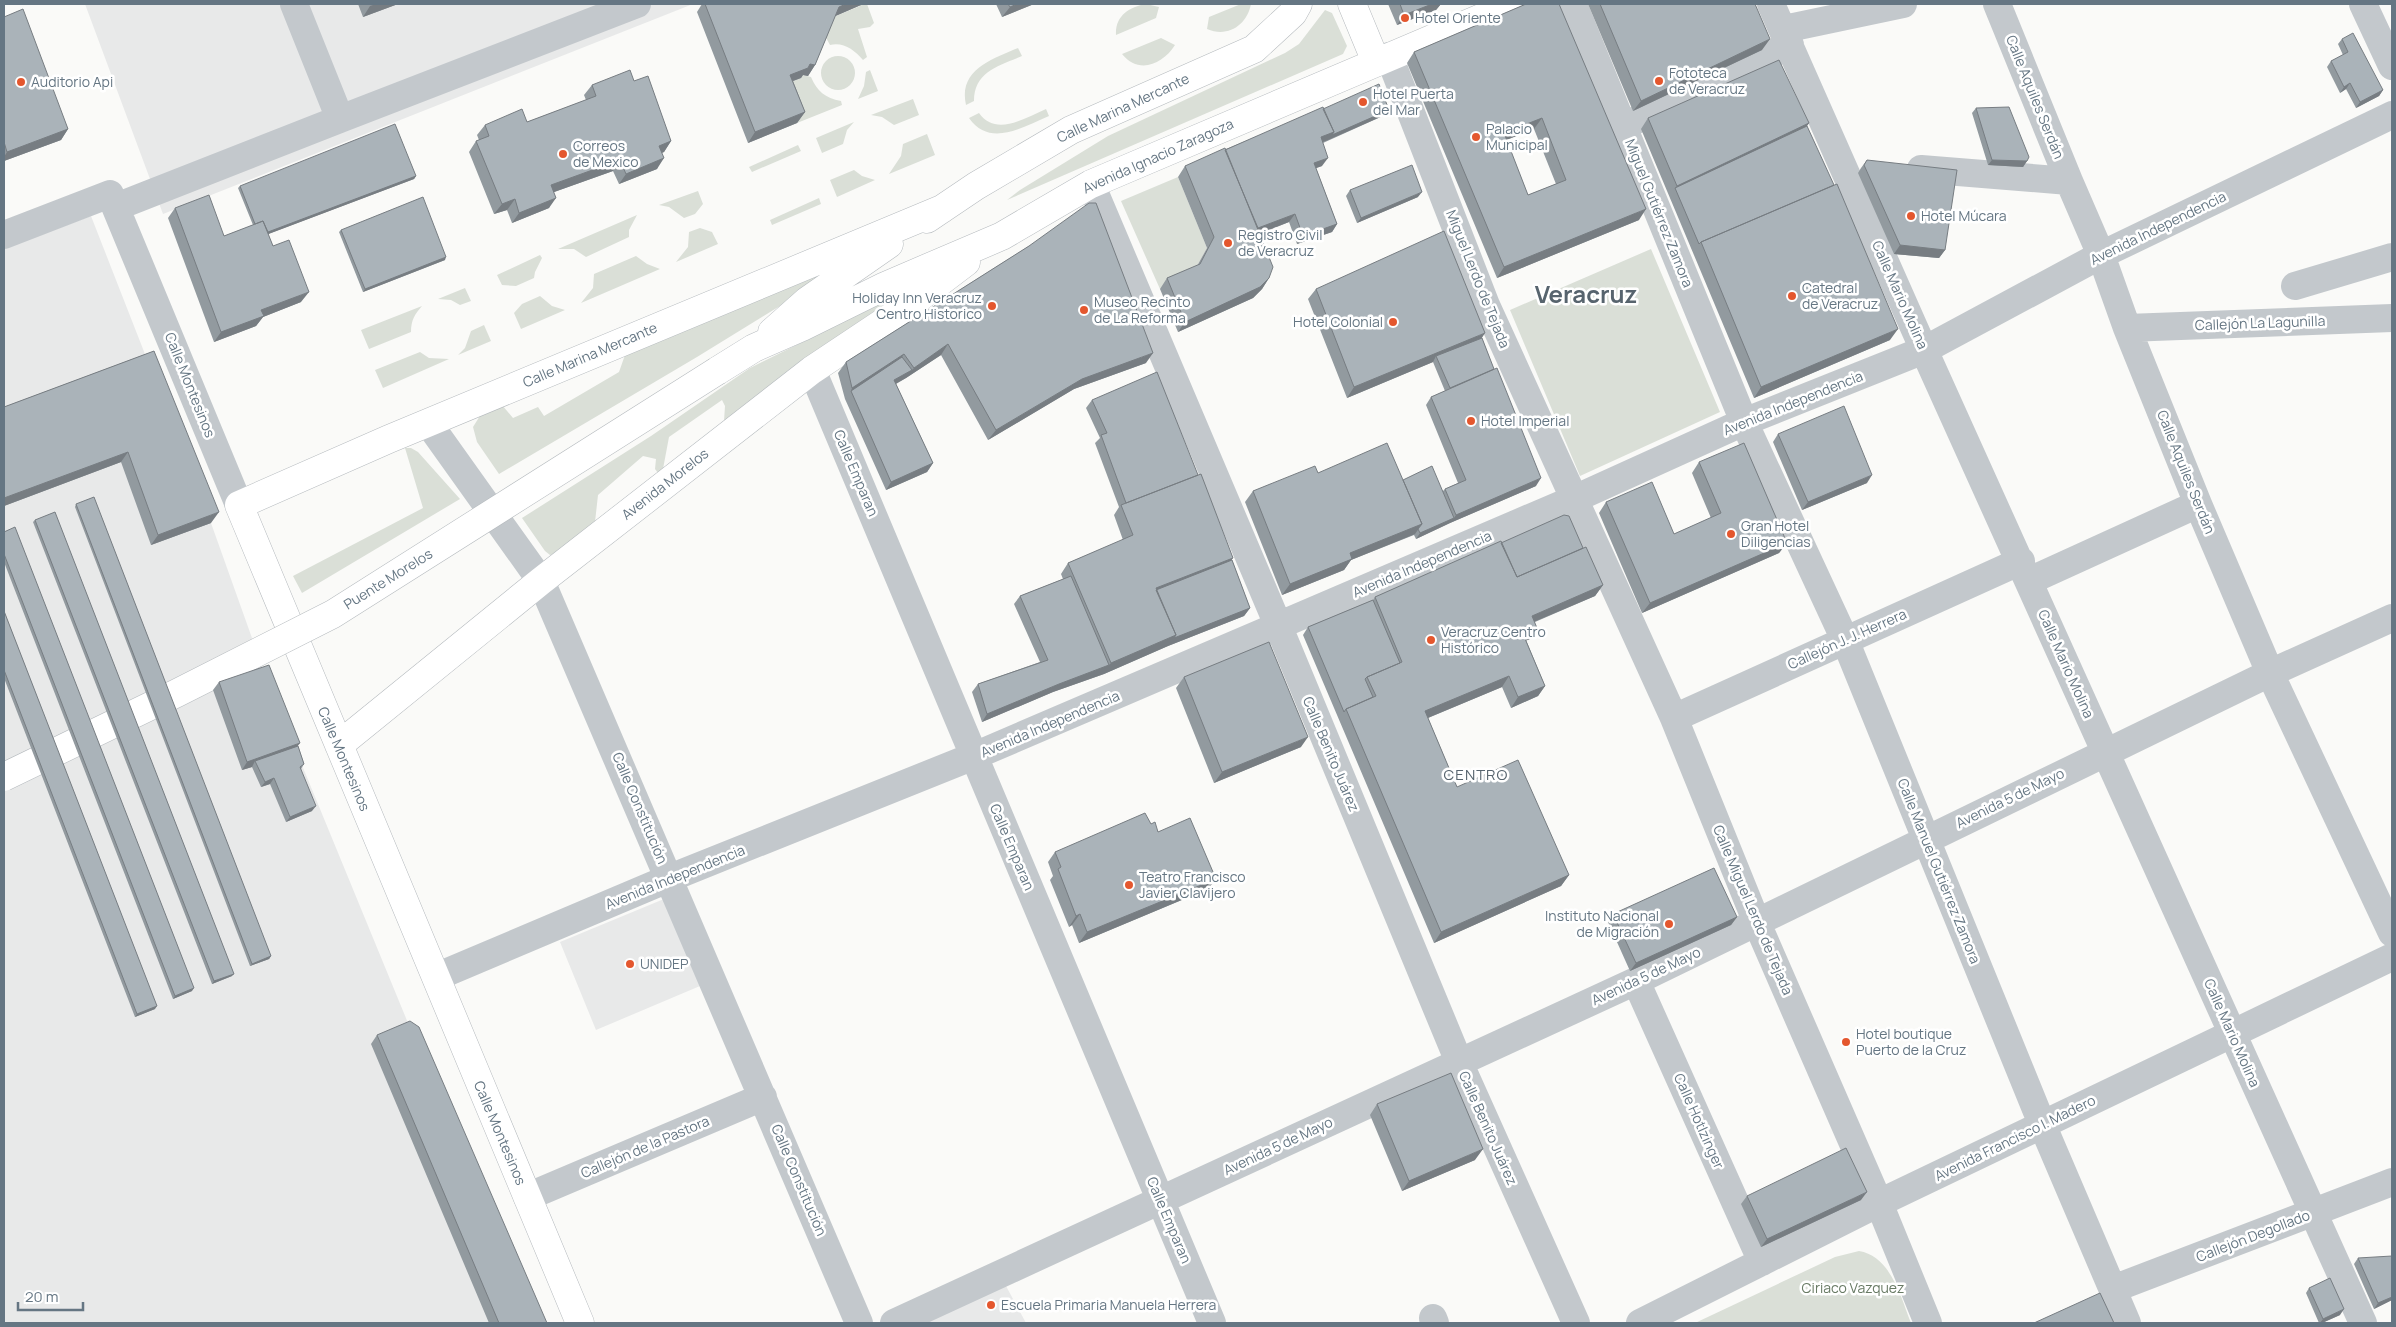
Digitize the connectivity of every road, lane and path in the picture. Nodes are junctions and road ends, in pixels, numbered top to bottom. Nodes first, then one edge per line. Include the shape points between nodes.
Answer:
1 (294, 4) edge
2 (637, 4) edge
3 (1298, 4) edge
4 (1352, 4) edge
5 (1514, 4) edge
6 (1573, 4) edge
7 (1772, 4) edge
8 (1903, 4) edge
9 (1997, 4) edge
10 (2363, 4) edge
11 (1872, 7) edge
12 (1787, 37) junction
13 (1382, 59) junction
14 (2392, 66) edge
15 (2392, 115) edge
16 (340, 119) junction
17 (1624, 126) junction
18 (1842, 162) junction
19 (2068, 181) junction
20 (1091, 184) junction
21 (113, 201) junction
22 (942, 209) junction
23 (4, 235) edge
24 (1002, 236) junction
25 (2101, 254) junction
26 (2392, 258) edge
27 (2295, 286) dead end
28 (2392, 318) edge
29 (2128, 328) junction
30 (754, 348) junction
31 (1924, 350) junction
32 (812, 370) junction
33 (1744, 422) junction
34 (428, 424) junction
35 (1574, 499) junction
36 (2198, 504) junction
37 (239, 505) junction
38 (2025, 571) junction
39 (541, 580) junction
40 (2392, 618) edge
41 (1278, 625) junction
42 (1845, 640) junction
43 (2270, 673) junction
44 (1674, 718) junction
45 (339, 745) junction
46 (2106, 752) junction
47 (974, 756) junction
48 (4, 777) edge
49 (1926, 839) junction
50 (670, 878) junction
51 (1757, 923) junction
52 (2392, 933) edge
53 (2392, 957) edge
54 (436, 977) junction
55 (1636, 981) junction
56 (2232, 1033) junction
57 (1459, 1062) junction
58 (763, 1097) junction
59 (2042, 1124) junction
60 (2392, 1182) edge
61 (527, 1197) junction
62 (1161, 1200) junction
63 (1880, 1203) junction
64 (2314, 1212) junction
65 (1762, 1262) junction
66 (2113, 1289) junction
67 (580, 1323) edge
68 (859, 1323) edge
69 (894, 1323) edge
70 (1212, 1323) edge
71 (1576, 1323) edge
72 (1640, 1323) edge
73 (1928, 1323) edge
74 (2127, 1323) edge
75 (2363, 1323) edge

1 - 16 street
2 - 16 street
3 - 22 main road, Calle Marina Mercante via 1293,13 1254,49 1071,130
4 - 13 main road
5 - 13 main road, Avenida Ignacio Zaragoza
6 - 17 street, Miguel Gutiérrez Zamora
7 - 12 street, Calle Mario Molina
8 - 11 street
9 - 19 street, Calle Aquiles Serdán
10 - 14 street
11 - 12 street
12 - 17 street
12 - 18 street, Calle Mario Molina
13 - 20 main road, Avenida Ignacio Zaragoza
13 - 35 street, Miguel Lerdo de Tejada via 1486,305
15 - 25 street, Avenida Independencia
16 - 21 street
17 - 33 street, Miguel Gutiérrez Zamora
18 - 19 street
18 - 31 street, Calle Mario Molina
19 - 25 street, Calle Aquiles Serdán
20 - 24 main road, Avenida Ignacio Zaragoza
20 - 41 street, Calle Benito Juárez
21 - 23 street
21 - 37 street, Calle Montesinos
22 - 30 main road, Calle Marina Mercante via 807,300
22 - 34 main road, Calle Marina Mercante
24 - 30 main road, Avenida Ignacio Zaragoza via 885,286
24 - 32 main road, Avenida Morelos via 908,306
25 - 29 street, Calle Aquiles Serdán
25 - 31 street, Avenida Independencia
26 - 27 street
28 - 29 street, Callejón La Lagunilla
29 - 36 street, Calle Aquiles Serdán
30 - 48 main road, Puente Morelos, bridge via 333,614
31 - 33 street, Avenida Independencia
31 - 38 street, Calle Mario Molina
32 - 39 main road, Avenida Morelos
32 - 47 street, Calle Emparan
33 - 35 street, Avenida Independencia
33 - 42 street, Calle Manuel Gutiérrez Zamora
34 - 37 main road, Calle Marina Mercante
34 - 39 street, Calle Constitución
35 - 41 street, Avenida Independencia
35 - 44 street, Calle Miguel Lerdo de Tejada
36 - 38 street, Callejón J. J. Herrera
36 - 43 street, Calle Aquiles Serdán
37 - 45 main road, Calle Montesinos
38 - 42 street, Callejón J. J. Herrera
38 - 46 street, Calle Mario Molina
39 - 45 main road, Avenida Morelos
39 - 50 street, Calle Constitución
40 - 43 street, Avenida 5 de Mayo
41 - 47 street, Avenida Independencia
41 - 57 street, Calle Benito Juárez
42 - 44 street, Callejón J. J. Herrera
42 - 49 street, Calle Manuel Gutiérrez Zamora
43 - 46 street, Avenida 5 de Mayo
43 - 52 street, Calle Aquiles Serdán
44 - 51 street, Calle Miguel Lerdo de Tejada
45 - 54 main road, Calle Montesinos
46 - 49 street, Avenida 5 de Mayo
46 - 56 street, Calle Mario Molina
47 - 50 street, Avenida Independencia
47 - 62 street, Calle Emparan
49 - 51 street, Avenida 5 de Mayo
49 - 59 street, Calle Manuel Gutiérrez Zamora
50 - 54 street, Avenida Independencia
50 - 58 street, Calle Constitución
51 - 55 street, Avenida 5 de Mayo
51 - 63 street, Calle Miguel Lerdo de Tejada
53 - 56 street, Avenida Francisco I. Madero
54 - 61 main road, Calle Montesinos
55 - 57 street, Avenida 5 de Mayo
55 - 65 street, Calle Hotlzinger
56 - 59 street, Avenida Francisco I. Madero
56 - 64 street, Calle Mario Molina
57 - 62 street, Avenida 5 de Mayo
57 - 71 street, Calle Benito Juárez
58 - 61 street, Callejón de la Pastora
58 - 68 street, Calle Constitución
59 - 63 street, Avenida Francisco I. Madero
59 - 66 street, Calle Manuel Gutiérrez Zamora
60 - 64 street, Callejón Degollado
61 - 67 main road, Calle Montesinos
62 - 69 street, Avenida 5 de Mayo
62 - 70 street, Calle Emparan
63 - 65 street, Avenida Francisco I. Madero
63 - 73 street, Calle Miguel Lerdo de Tejada
64 - 66 street, Callejón Degollado
64 - 75 street, Calle Mario Molina
65 - 72 street, Avenida Francisco I. Madero
66 - 74 street, Calle Manuel Gutiérrez Zamora

